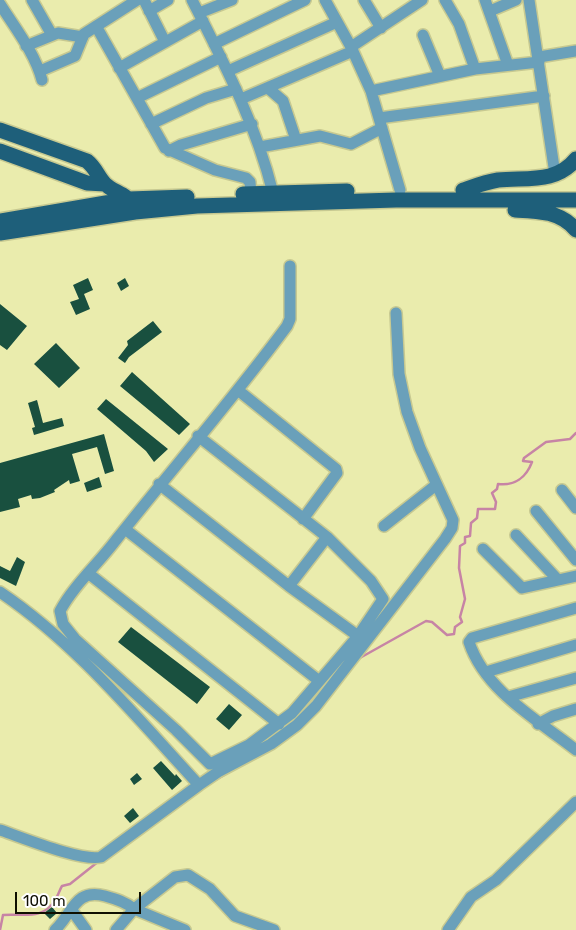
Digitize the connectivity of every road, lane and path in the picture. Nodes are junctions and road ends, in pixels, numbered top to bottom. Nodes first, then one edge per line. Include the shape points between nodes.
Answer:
1 (32, 0) edge
2 (137, 0) edge
3 (168, 0) edge
4 (192, 0) edge
5 (232, 0) edge
6 (305, 0) edge
7 (325, 0) edge
8 (364, 0) edge
9 (402, 0) edge
10 (422, 0) edge
11 (445, 0) edge
12 (486, 0) edge
13 (516, 0) edge
14 (529, 0) edge
15 (0, 4) edge
16 (147, 5) edge
17 (408, 10) junction
18 (490, 12) junction
19 (201, 17) junction
20 (337, 22) junction
21 (96, 26) junction
22 (381, 28) junction
23 (423, 34) dead end
24 (52, 35) junction
25 (83, 37) junction
26 (165, 42) junction
27 (214, 44) junction
28 (26, 46) junction
29 (352, 49) junction
30 (576, 51) edge
31 (221, 57) junction
32 (539, 59) junction
33 (508, 65) junction
34 (119, 68) junction
35 (475, 69) junction
36 (228, 71) junction
37 (440, 76) junction
38 (268, 88) junction
39 (370, 91) junction
40 (239, 94) junction
41 (544, 96) junction
42 (137, 98) junction
43 (380, 123) junction
44 (151, 124) junction
45 (252, 124) junction
46 (0, 130) edge
47 (296, 140) junction
48 (260, 146) junction
49 (0, 151) edge
50 (169, 151) junction
51 (576, 159) edge
52 (555, 174) junction
53 (105, 184) junction
54 (400, 190) junction
55 (576, 190) edge
56 (273, 193) junction
57 (251, 194) junction
58 (464, 194) junction
59 (291, 197) junction
60 (576, 200) edge
61 (132, 205) junction
62 (0, 221) edge
63 (576, 230) edge
64 (0, 233) edge
65 (290, 266) dead end
66 (396, 312) dead end
67 (239, 391) junction
68 (198, 436) junction
69 (159, 484) junction
70 (436, 486) junction
71 (562, 490) dead end
72 (576, 508) edge
73 (536, 511) dead end
74 (303, 519) junction
75 (384, 526) dead end
76 (125, 529) junction
77 (516, 535) dead end
78 (327, 537) junction
79 (483, 548) dead end
80 (576, 560) edge
81 (88, 573) junction
82 (576, 576) edge
83 (558, 580) junction
84 (289, 586) junction
85 (0, 592) edge
86 (576, 608) edge
87 (358, 636) junction
88 (576, 645) edge
89 (486, 672) junction
90 (576, 678) edge
91 (318, 680) junction
92 (508, 697) junction
93 (576, 709) edge
94 (279, 724) junction
95 (538, 724) junction
96 (576, 750) edge
97 (199, 785) junction
98 (576, 802) edge
99 (0, 830) edge
100 (71, 909) junction
101 (134, 909) junction
102 (255, 927) edge
103 (55, 930) edge
104 (86, 930) edge
105 (116, 930) edge
106 (182, 930) edge
107 (274, 930) edge
108 (448, 930) edge

1 - 24 street
2 - 21 street
3 - 16 street
4 - 19 street
5 - 19 street
6 - 27 street
7 - 20 street
8 - 22 street
9 - 17 street
10 - 17 street
11 - 35 street via 459,24
12 - 18 street
13 - 18 street
14 - 32 street
15 - 28 street
16 - 26 street
17 - 22 street
18 - 33 street
19 - 26 street
19 - 27 street
20 - 29 street
20 - 36 street
21 - 25 street
21 - 34 street
22 - 29 street
23 - 37 street
24 - 25 street
24 - 28 street
25 - 28 street via 75,56 41,76
26 - 34 street
27 - 31 street
29 - 38 street
29 - 39 street
30 - 32 street
31 - 36 street
31 - 42 street
32 - 33 street
32 - 41 street
33 - 35 street
34 - 42 street
35 - 37 street
36 - 40 street
37 - 39 street
38 - 40 street
38 - 47 street via 284,102
39 - 43 street
40 - 44 street via 206,98
40 - 45 street
41 - 43 street
41 - 52 street
42 - 44 street
43 - 47 street via 351,144 320,136
43 - 54 street
44 - 50 street
45 - 48 street
45 - 50 street
46 - 53 main road via 87,161 96,168
47 - 48 street
48 - 56 street
49 - 53 main road via 87,183
50 - 57 street via 215,170 246,178 250,182
51 - 52 main road
52 - 58 main road via 539,179 499,180
53 - 61 main road
54 - 58 main road
54 - 59 main road
55 - 58 main road
56 - 57 main road
56 - 59 main road
57 - 61 main road
58 - 59 main road
58 - 60 main road
58 - 63 main road via 496,209 544,211 560,217
59 - 61 main road via 183,207
61 - 62 main road
61 - 64 main road
65 - 67 street via 290,319
66 - 70 street via 401,390 416,439
67 - 68 street
67 - 74 street via 336,469
68 - 69 street
68 - 74 street
69 - 76 street
69 - 84 street
70 - 75 street
70 - 97 street via 452,514 452,528 316,706 283,736
71 - 72 street
73 - 80 street
74 - 78 street
76 - 81 street
76 - 91 street
77 - 83 street
78 - 84 street
78 - 87 street via 371,581 383,599
79 - 83 street via 522,588
81 - 94 street
81 - 94 street via 60,611 68,632 210,764 230,756
82 - 83 street
84 - 87 street
85 - 97 street via 104,682
86 - 89 street via 472,638 469,642 472,651
87 - 91 street
88 - 89 street
89 - 92 street
90 - 92 street
91 - 94 street
92 - 95 street
93 - 95 street
95 - 96 street
97 - 99 street via 98,858
98 - 108 street via 496,880 471,897
100 - 101 street via 86,894 95,893
100 - 103 street via 66,920
100 - 104 street
101 - 102 street via 175,877 188,875 210,889 235,916
101 - 105 street
101 - 106 street
102 - 107 street

